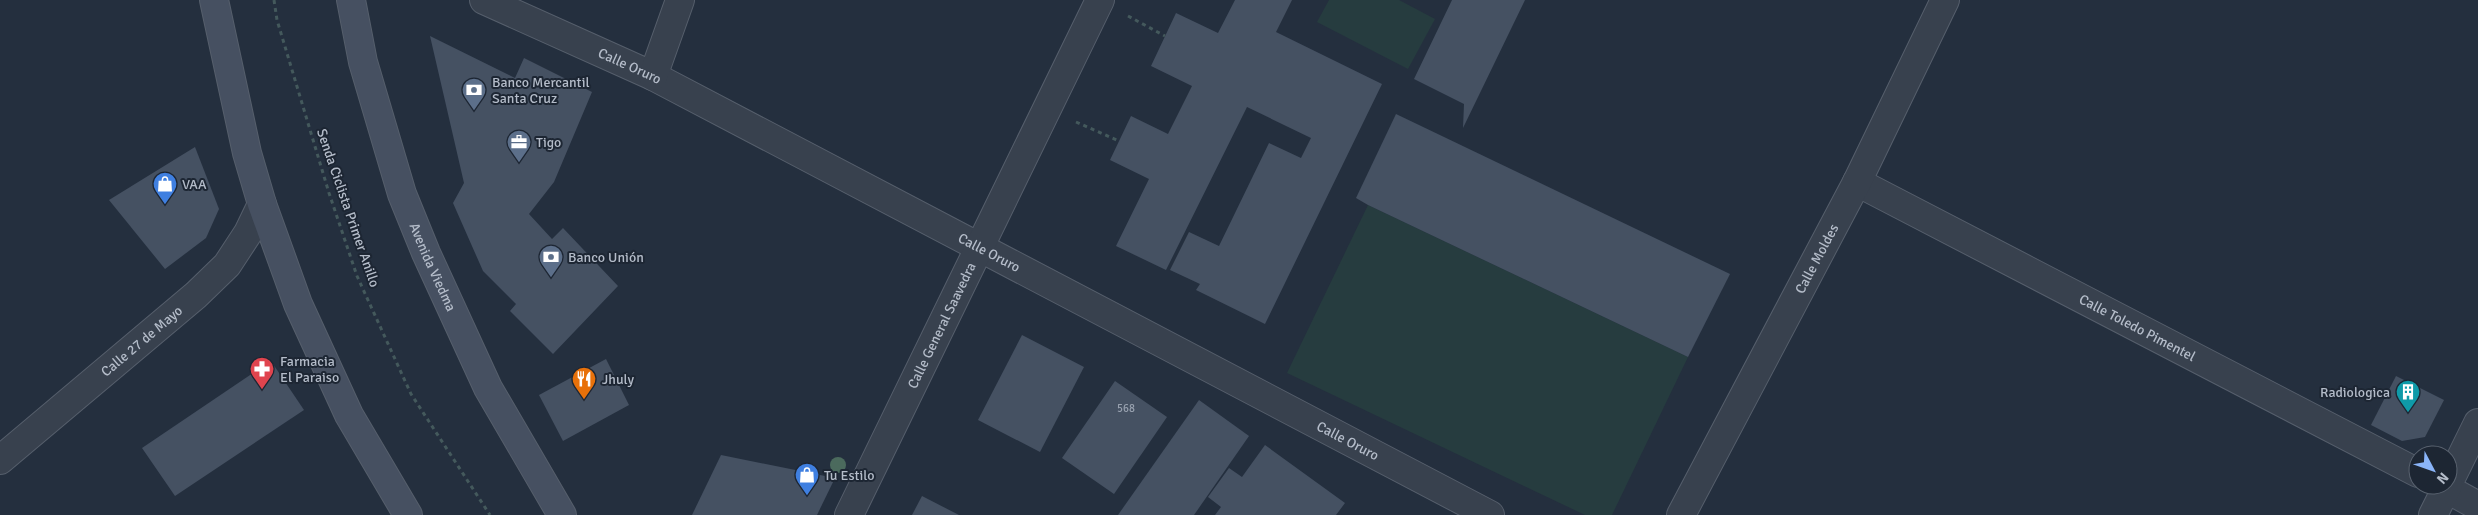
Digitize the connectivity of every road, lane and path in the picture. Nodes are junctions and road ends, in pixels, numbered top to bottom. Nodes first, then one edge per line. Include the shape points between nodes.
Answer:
1 (214, 0) edge
2 (274, 0) edge
3 (351, 0) edge
4 (484, 0) edge
5 (680, 0) edge
6 (1945, 0) edge
7 (1100, 1) edge
8 (1165, 36) dead end
9 (653, 76) junction
10 (1047, 108) junction
11 (1119, 141) dead end
12 (1857, 182) junction
13 (262, 204) junction
14 (979, 246) junction
15 (2478, 423) edge
16 (0, 460) edge
17 (2458, 462) edge
18 (2408, 468) edge
19 (2458, 494) edge
20 (2442, 495) edge
21 (2478, 506) edge
22 (408, 515) edge
23 (490, 515) edge
24 (562, 515) edge
25 (849, 515) edge
26 (1490, 515) edge
27 (1682, 515) edge
28 (2432, 515) edge

1 - 13 main road via 247,153
2 - 23 path, Senda Ciclista Primer Anillo via 282,39 357,276 411,394
3 - 24 main road, Avenida Viedma via 363,62 402,194 426,253 488,388
4 - 9 street, Calle Oruro
5 - 9 street
6 - 12 street, Calle Moldes
7 - 8 path
7 - 10 street, Calle General Saavedra
9 - 14 street, Calle Oruro
10 - 11 path
10 - 14 street, Calle General Saavedra
12 - 18 street, Calle Toledo Pimentel
12 - 27 street, Calle Moldes
13 - 16 street, Calle 27 de Mayo via 227,265 196,295
13 - 22 main road via 298,304 349,415
14 - 25 street, Calle General Saavedra
14 - 26 street, Calle Oruro
15 - 17 street
19 - 21 street
20 - 28 street

